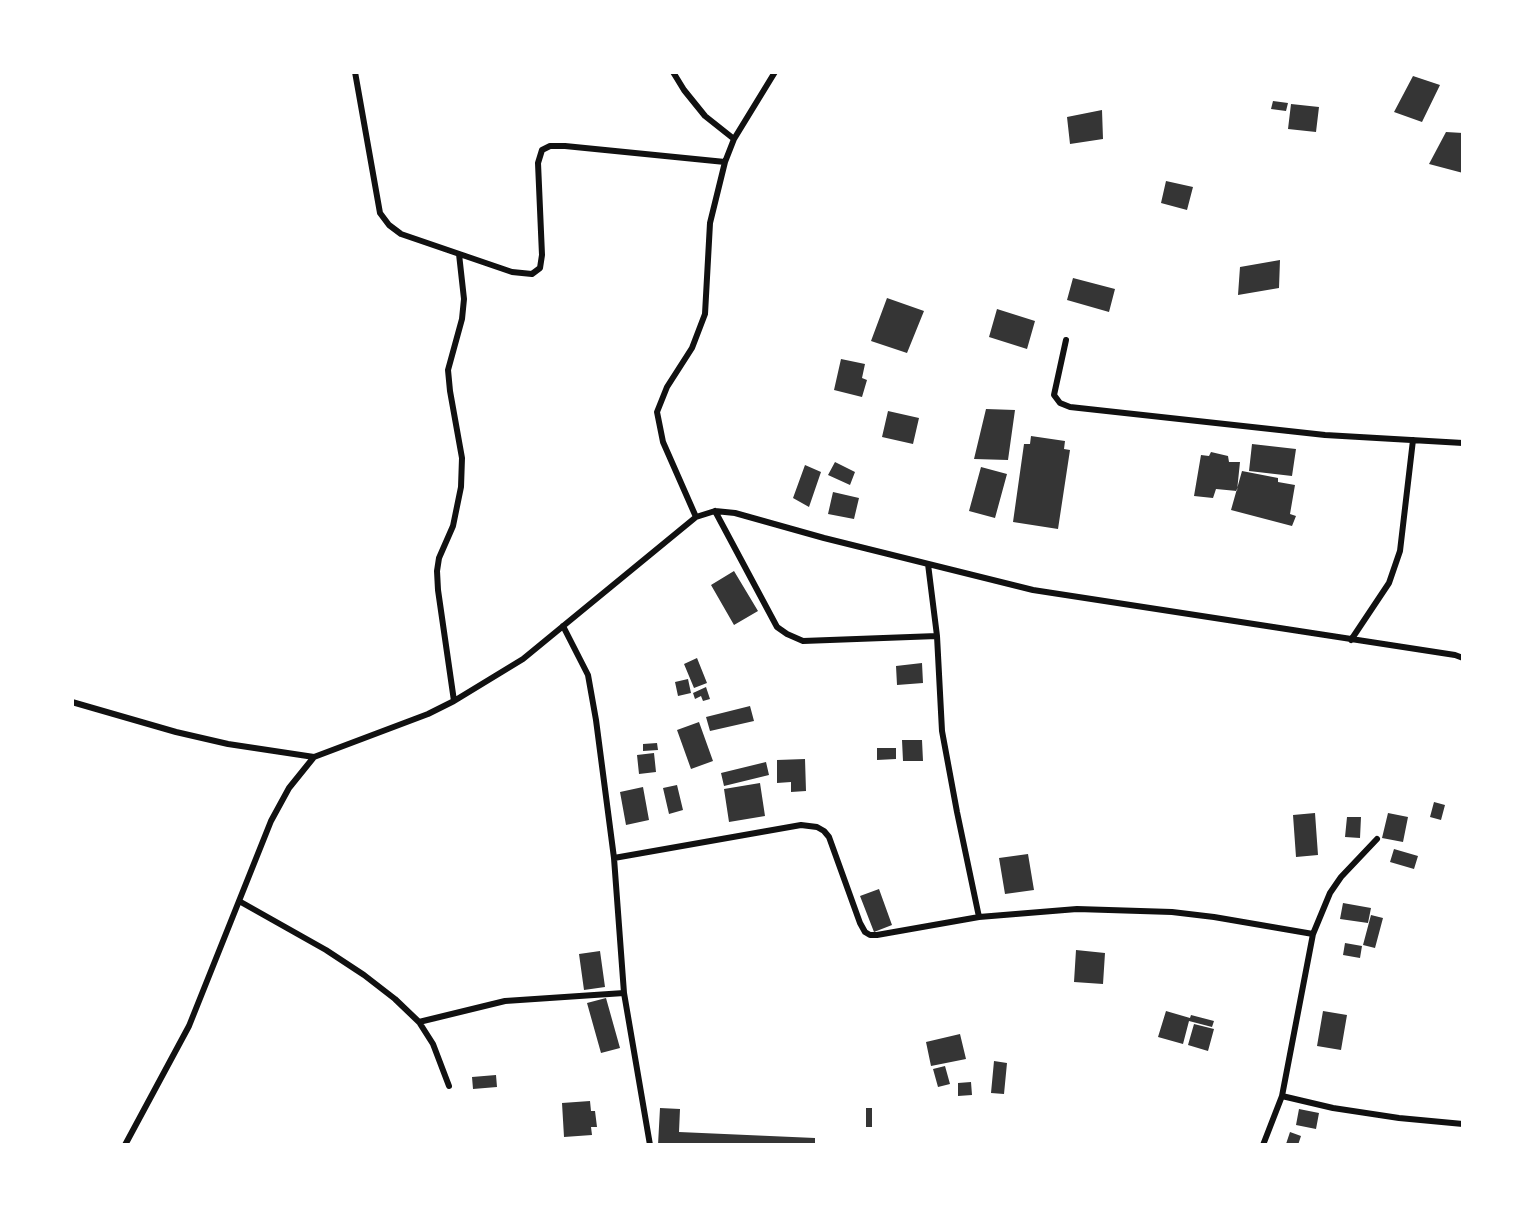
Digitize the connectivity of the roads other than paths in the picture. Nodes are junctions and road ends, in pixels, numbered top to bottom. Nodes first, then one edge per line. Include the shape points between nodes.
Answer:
1 (356, 72) edge
2 (673, 72) edge
3 (775, 72) edge
4 (734, 139) junction
5 (725, 162) junction
6 (459, 254) junction
7 (1066, 340) dead end
8 (1413, 440) junction
9 (1463, 442) edge
10 (715, 512) junction
11 (696, 517) junction
12 (928, 564) junction
13 (563, 626) junction
14 (938, 636) junction
15 (1351, 640) junction
16 (1463, 658) edge
17 (454, 701) junction
18 (72, 702) edge
19 (314, 757) junction
20 (1377, 839) dead end
21 (614, 858) junction
22 (239, 901) junction
23 (979, 917) junction
24 (1313, 934) junction
25 (624, 993) junction
26 (419, 1022) junction
27 (449, 1086) dead end
28 (1282, 1096) junction
29 (1463, 1124) edge
30 (125, 1145) edge
31 (650, 1145) edge
32 (1263, 1145) edge

1 - 6 street via 380,213 401,234
2 - 4 street via 705,116
3 - 4 street
4 - 5 street
5 - 6 street via 550,146 542,150 538,163 543,255 540,268 532,274 512,272
5 - 11 street via 710,223 705,314 692,348 667,387 657,412 663,442
6 - 17 street via 464,299 448,370 462,458 461,487 453,526 437,571
7 - 8 street via 1054,394 1060,403 1070,407 1325,435
8 - 9 street
8 - 15 street via 1400,552 1389,583
10 - 11 street
10 - 12 street via 735,513
10 - 14 street via 777,627 787,634 803,641
11 - 13 street
12 - 14 street
12 - 15 street via 1033,590
13 - 17 street via 523,659
13 - 21 street via 588,675
14 - 23 street via 942,731
15 - 16 street
17 - 19 street
18 - 19 street via 228,744
19 - 22 street via 289,788 271,821
20 - 24 street via 1330,893
21 - 23 street via 801,825 817,827 829,837 860,923 870,935
21 - 25 street
22 - 26 street via 364,975
22 - 30 street via 189,1026
23 - 24 street via 1077,909 1172,912
24 - 28 street
25 - 26 street via 505,1001
25 - 31 street
26 - 27 street via 433,1044
28 - 29 street via 1333,1108
28 - 32 street

